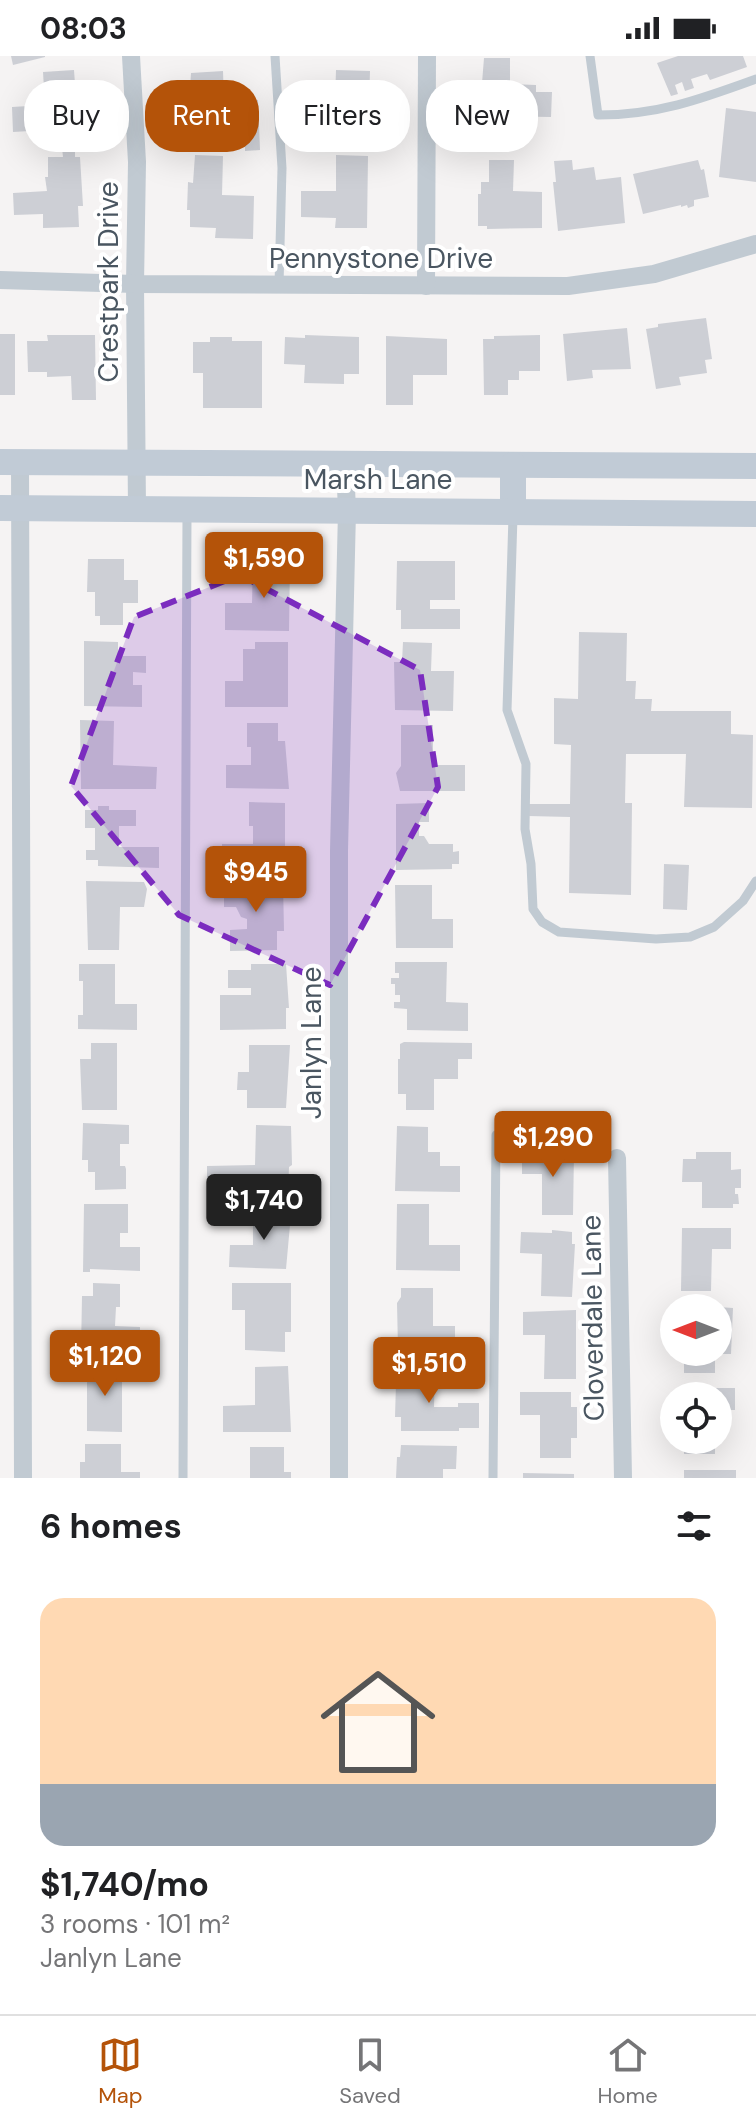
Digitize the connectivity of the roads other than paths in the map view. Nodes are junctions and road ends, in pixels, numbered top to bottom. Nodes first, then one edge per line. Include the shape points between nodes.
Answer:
1 (131, 56) edge
2 (275, 56) edge
3 (427, 56) edge
4 (590, 56) edge
5 (756, 79) edge
6 (756, 244) edge
7 (0, 280) edge
8 (135, 284) junction
9 (279, 285) junction
10 (426, 286) junction
11 (10, 462) edge
12 (136, 463) junction
13 (345, 464) junction
14 (513, 465) junction
15 (756, 466) edge
16 (10, 508) edge
17 (137, 509) junction
18 (187, 510) junction
19 (347, 511) junction
20 (513, 512) junction
21 (756, 514) edge
22 (756, 881) edge
23 (496, 1135) dead end
24 (617, 1158) dead end
25 (23, 1478) edge
26 (183, 1478) edge
27 (339, 1478) edge
28 (493, 1478) edge
29 (623, 1478) edge

1 - 8 street, Crestpark Drive via 137,162
2 - 9 lane via 282,168
3 - 10 street
4 - 5 lane via 598,115 681,106
6 - 10 street, Pennystone Drive via 608,282
7 - 8 street, Pennystone Drive
8 - 9 street, Pennystone Drive
8 - 12 street, Crestpark Drive
9 - 10 street, Pennystone Drive
11 - 12 main road, Marsh Lane
11 - 16 street
12 - 13 main road, Marsh Lane
12 - 17 street, Crestpark Drive
13 - 14 main road, Marsh Lane
13 - 19 street, Janlyn Lane
14 - 15 main road, Marsh Lane
14 - 20 main road
16 - 17 main road, Marsh Lane
16 - 25 street
17 - 18 main road, Marsh Lane
18 - 19 main road, Marsh Lane
18 - 26 lane
19 - 20 main road, Marsh Lane
19 - 27 street, Janlyn Lane via 339,851
20 - 21 main road, Marsh Lane
20 - 22 lane via 507,710 526,764 525,829 533,909 559,932 690,937 714,927
23 - 28 lane
24 - 29 street, Cloverdale Lane

